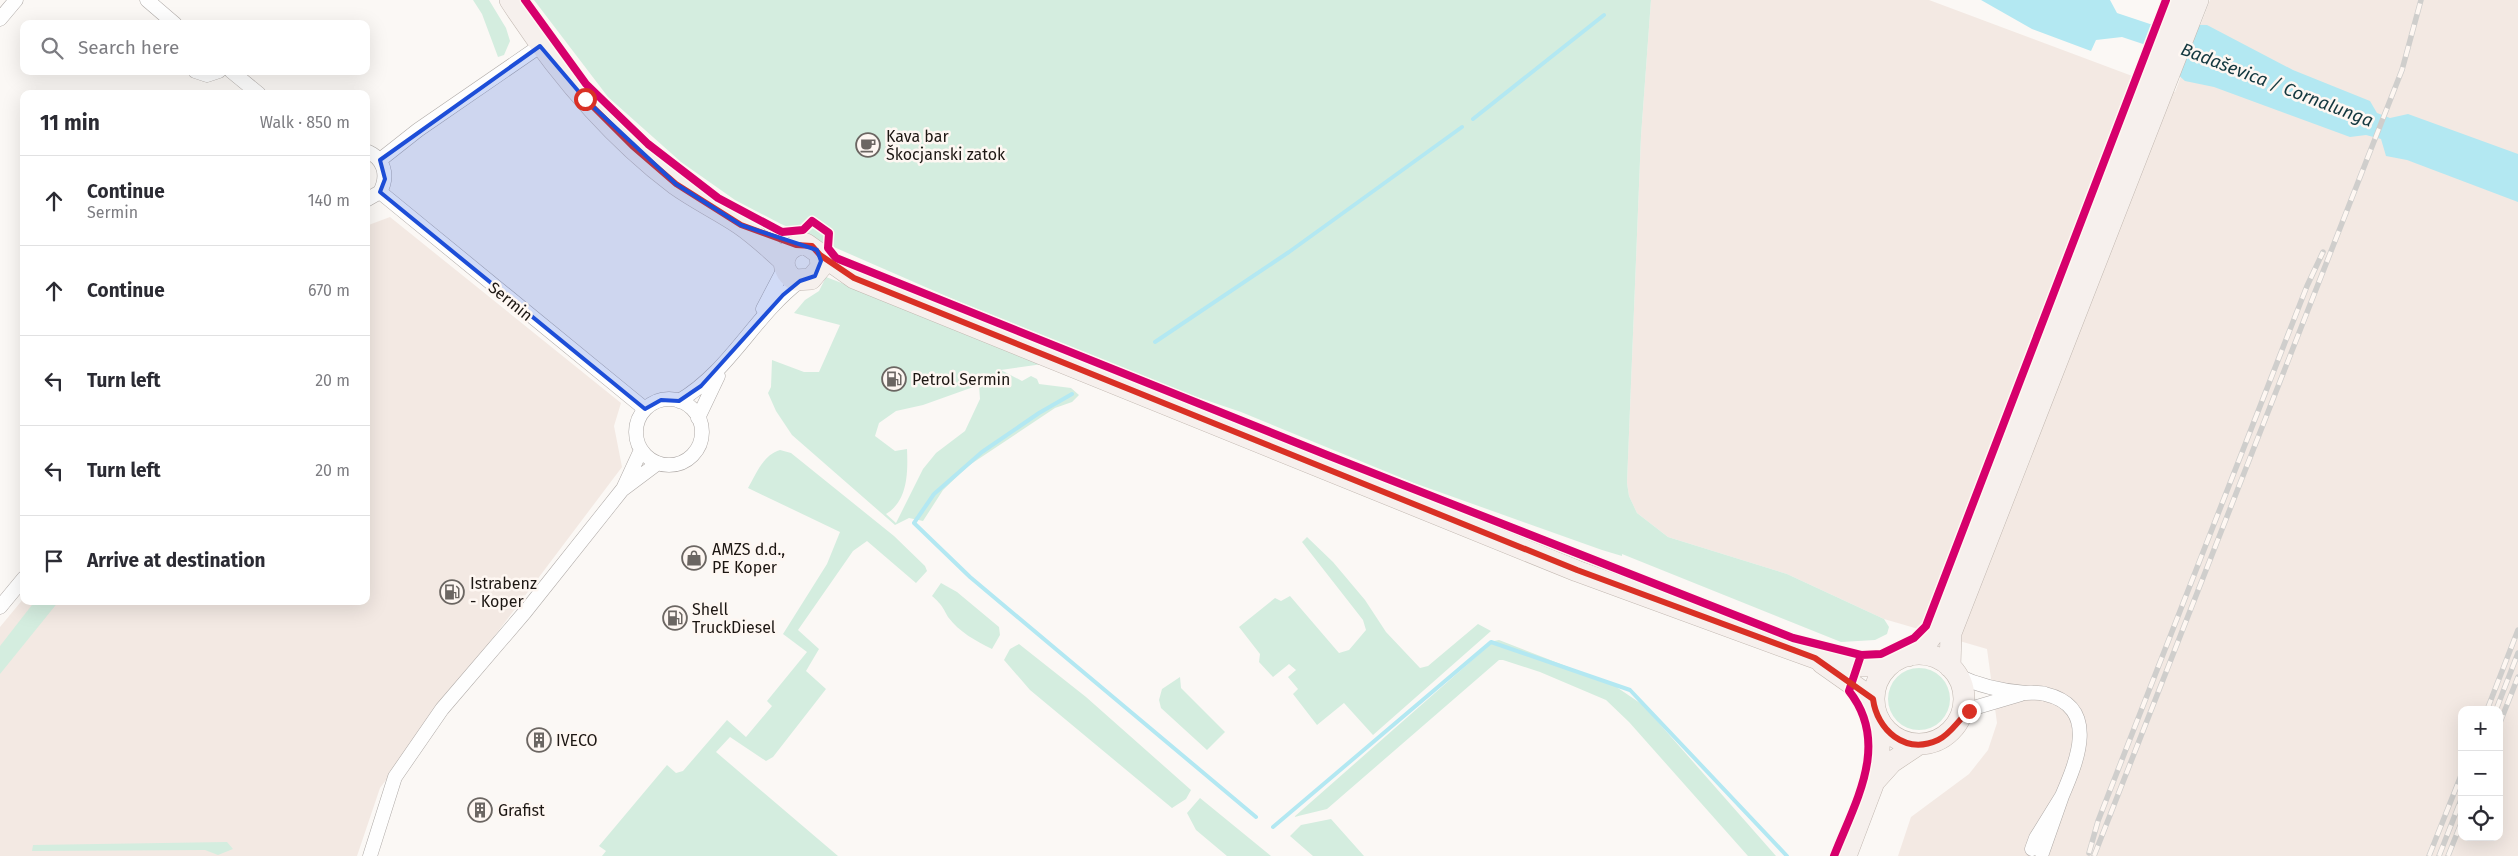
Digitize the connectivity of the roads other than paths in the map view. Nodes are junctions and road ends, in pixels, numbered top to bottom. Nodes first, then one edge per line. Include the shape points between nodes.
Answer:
1 (16, 0) edge
2 (147, 0) edge
3 (510, 0) edge
4 (2187, 5) edge
5 (0, 19) edge
6 (170, 20) edge
7 (540, 46) junction
8 (236, 75) edge
9 (254, 90) edge
10 (2151, 95) junction
11 (370, 154) edge
12 (380, 160) junction
13 (380, 192) junction
14 (370, 198) edge
15 (796, 266) junction
16 (854, 278) junction
17 (752, 330) junction
18 (722, 368) junction
19 (679, 401) junction
20 (645, 410) junction
21 (698, 418) junction
22 (641, 450) junction
23 (658, 463) junction
24 (622, 490) junction
25 (20, 583) edge
26 (0, 607) edge
27 (1815, 658) junction
28 (1901, 659) junction
29 (1953, 671) junction
30 (2027, 693) junction
31 (1873, 699) junction
32 (1958, 720) junction
33 (1880, 722) junction
34 (1919, 744) junction
35 (1874, 782) junction
36 (2037, 851) dead end
37 (370, 856) edge
38 (1846, 856) edge

1 - 5 street
2 - 6 street
3 - 7 main road
4 - 10 main road
7 - 12 street
7 - 15 main road via 585,99 676,184 741,225
8 - 9 street
10 - 28 main road via 1932,638 1923,648
10 - 29 main road via 1951,633
11 - 12 street
12 - 13 street via 385,180
13 - 14 street
13 - 20 street, Sermin
15 - 16 main road
15 - 16 main road via 821,267 820,255
15 - 17 street
15 - 17 street via 783,295
16 - 27 main road via 1577,570
17 - 18 street
18 - 19 street
18 - 21 street
19 - 20 street via 661,400
19 - 21 street via 690,407
20 - 22 street via 636,429
21 - 23 street via 700,442 692,455 680,463
22 - 23 street
22 - 24 street
23 - 24 street
24 - 37 street via 530,605 456,690 395,777
25 - 26 street
27 - 28 main road via 1857,666 1877,666
27 - 31 main road
28 - 29 main road via 1930,656
28 - 31 main road via 1879,678
29 - 30 street via 1981,686
29 - 32 main road via 1963,692 1964,702
30 - 32 street via 1977,707
30 - 36 street via 2042,693 2062,701 2076,716 2081,741 2062,796
31 - 33 main road
32 - 34 main road via 1946,735
33 - 34 main road via 1896,739
33 - 35 main road
34 - 35 main road via 1892,762
35 - 38 main road

